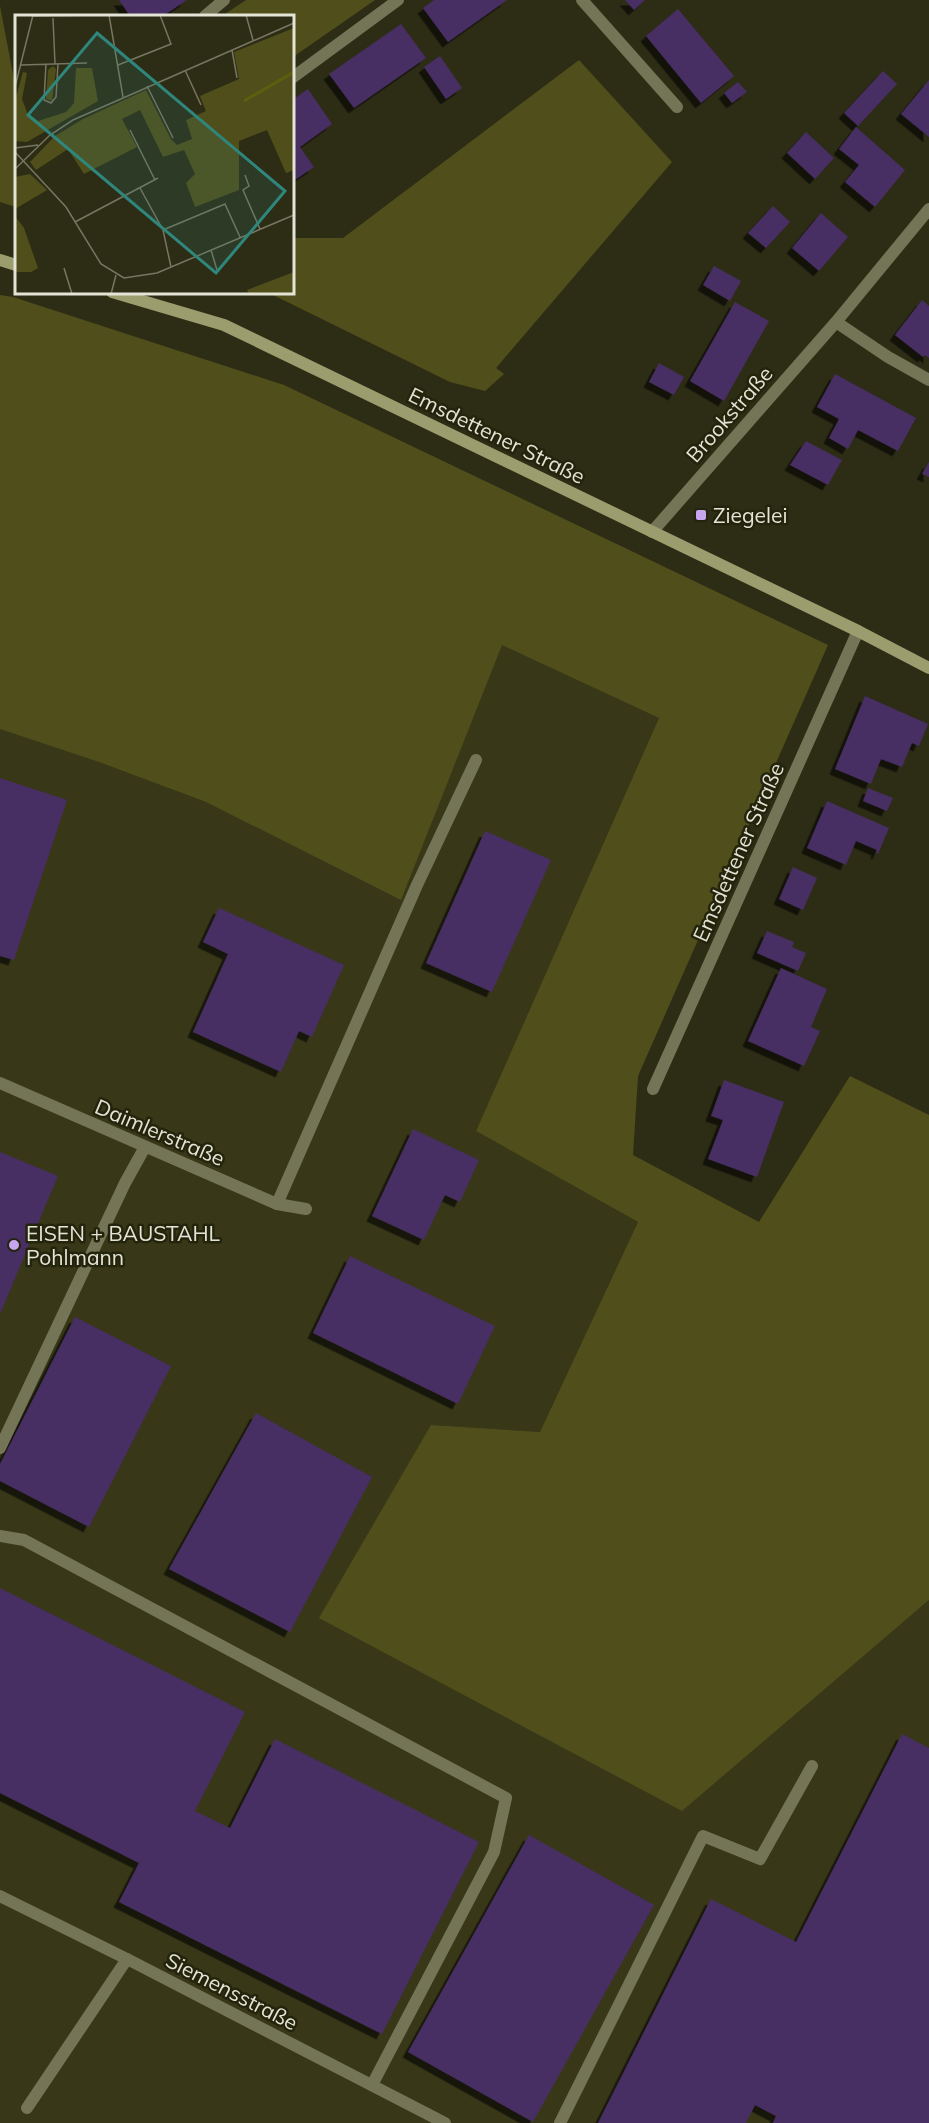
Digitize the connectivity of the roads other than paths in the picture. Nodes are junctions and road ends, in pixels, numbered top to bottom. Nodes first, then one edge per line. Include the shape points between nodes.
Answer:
1 (224, 0) edge
2 (398, 0) edge
3 (582, 0) edge
4 (206, 15) edge
5 (294, 77) edge
6 (677, 107) dead end
7 (929, 209) edge
8 (0, 260) edge
9 (15, 265) edge
10 (119, 294) edge
11 (836, 322) junction
12 (929, 380) edge
13 (652, 532) junction
14 (858, 632) junction
15 (929, 668) edge
16 (476, 760) dead end
17 (0, 1083) edge
18 (652, 1089) dead end
19 (145, 1148) junction
20 (276, 1204) junction
21 (306, 1209) dead end
22 (0, 1448) edge
23 (0, 1536) edge
24 (812, 1766) dead end
25 (0, 1896) edge
26 (127, 1959) junction
27 (372, 2085) junction
28 (27, 2108) dead end
29 (445, 2123) edge
30 (560, 2123) edge

1 - 4 street
2 - 5 street
3 - 6 street
7 - 11 street, Brookstraße
8 - 9 main road
10 - 13 main road, Emsdettener Straße via 224,325
11 - 12 street
11 - 13 street, Brookstraße
13 - 14 main road, Emsdettener Straße
14 - 15 main road, Emsdettener Straße
14 - 18 street, Emsdettener Straße
16 - 20 street
17 - 19 street, Daimlerstraße
19 - 20 street, Daimlerstraße
19 - 22 street
20 - 21 street, Daimlerstraße
23 - 27 street via 24,1540 506,1798 494,1852
24 - 30 street via 760,1859 703,1836
25 - 26 street, Siemensstraße
26 - 27 street, Siemensstraße
26 - 28 street
27 - 29 street, Siemensstraße

